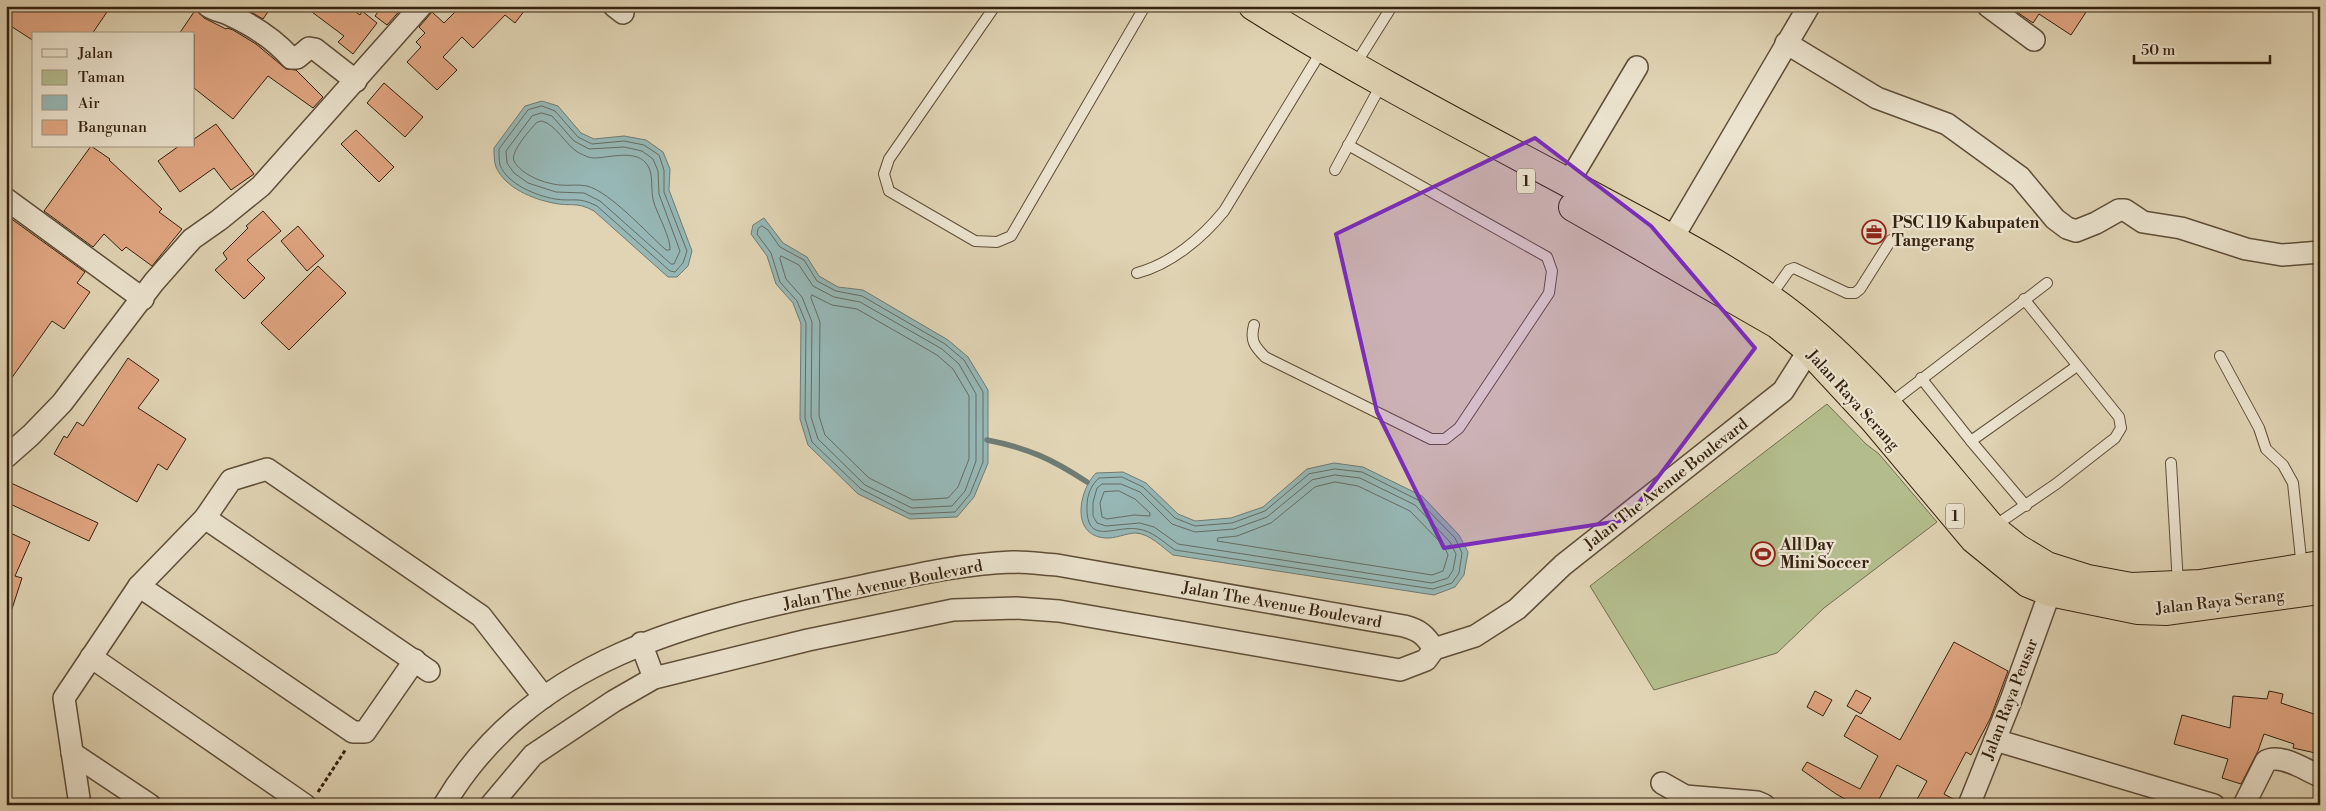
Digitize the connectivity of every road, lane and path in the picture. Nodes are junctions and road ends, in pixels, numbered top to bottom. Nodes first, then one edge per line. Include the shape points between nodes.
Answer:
1 (208, 6) edge
2 (420, 6) edge
3 (995, 6) edge
4 (1253, 6) edge
5 (1392, 6) edge
6 (1809, 6) edge
7 (1988, 6) edge
8 (1143, 7) edge
9 (2034, 40) dead end
10 (1786, 43) junction
11 (1322, 49) junction
12 (1354, 66) junction
13 (1636, 67) dead end
14 (356, 81) junction
15 (1391, 88) junction
16 (1348, 145) junction
17 (1335, 170) dead end
18 (1568, 183) junction
19 (6, 199) edge
20 (1672, 238) junction
21 (1892, 240) dead end
22 (2320, 252) edge
23 (1137, 273) dead end
24 (2047, 283) dead end
25 (1770, 298) junction
26 (143, 299) junction
27 (2024, 299) junction
28 (1254, 325) dead end
29 (1815, 344) junction
30 (2220, 356) dead end
31 (2077, 366) junction
32 (1921, 378) junction
33 (1887, 406) junction
34 (1971, 441) junction
35 (6, 457) edge
36 (2170, 463) dead end
37 (2026, 506) junction
38 (205, 518) junction
39 (1992, 528) junction
40 (2311, 567) edge
41 (139, 586) junction
42 (2178, 586) junction
43 (2320, 590) edge
44 (2050, 592) junction
45 (641, 643) junction
46 (1434, 650) junction
47 (91, 657) junction
48 (654, 678) junction
49 (544, 697) junction
50 (353, 732) junction
51 (1995, 740) junction
52 (72, 753) junction
53 (2320, 776) edge
54 (1662, 783) dead end
55 (310, 801) edge
56 (80, 805) edge
57 (150, 805) edge
58 (444, 805) edge
59 (491, 805) edge
60 (1764, 805) edge
61 (1969, 805) edge
62 (2214, 805) edge
63 (2244, 805) edge

1 - 14 street via 229,14 275,42 291,58 297,58 309,48 315,49
2 - 14 street
3 - 8 lane via 889,159 884,174 890,191 974,241 997,242 1011,236
4 - 11 highway, Jalan Raya Serang / 1
5 - 12 lane
6 - 10 street
7 - 9 street
10 - 20 street
10 - 22 street via 1877,98 1947,124 2020,177 2055,219 2067,228 2076,231 2125,210 2143,222 2182,228 2246,249 2282,256
11 - 12 highway, Jalan Raya Serang / 1
11 - 23 lane via 1224,211 1207,231 1153,268
12 - 15 highway, Jalan Raya Serang / 1
13 - 18 street
14 - 26 street via 261,186 192,239
15 - 16 lane
15 - 18 highway, Jalan Raya Serang / 1
15 - 29 highway, Jalan Raya Serang / 1 via 1443,134
16 - 17 lane
16 - 28 lane via 1547,257 1552,271 1549,293 1459,428 1445,439 1431,439 1265,356 1251,337
18 - 20 highway, Jalan Raya Serang / 1
19 - 26 street
20 - 25 highway, Jalan Raya Serang / 1
21 - 25 lane via 1860,290 1854,294 1794,268 1789,270
24 - 27 lane
25 - 29 highway, Jalan Raya Serang / 1
26 - 35 street via 62,403
27 - 31 lane
27 - 32 lane
29 - 33 highway, Jalan Raya Serang / 1 via 1856,371
29 - 44 highway, Jalan Raya Serang / 1 via 1974,539 2028,583
29 - 46 street, Jalan The Avenue Boulevard via 1783,391 1563,565 1518,609 1475,636
30 - 40 lane via 2259,428 2266,449 2283,465 2292,483
31 - 34 lane
31 - 37 lane via 2119,417 2121,428 2108,443
32 - 33 lane
32 - 34 lane
33 - 39 highway, Jalan Raya Serang / 1
34 - 37 lane
36 - 42 lane
37 - 39 lane
38 - 41 street
38 - 49 street via 231,480 267,469 481,616
38 - 50 street via 422,666 365,732
39 - 42 highway, Jalan Raya Serang / 1 via 2048,566 2088,579 2131,587
40 - 42 highway, Jalan Raya Serang / 1
41 - 47 street
41 - 50 street
43 - 44 highway, Jalan Raya Serang / 1 via 2167,611 2138,610
44 - 51 street, Jalan Raya Peusar
45 - 46 street, Jalan The Avenue Boulevard via 690,627 836,592 963,566 1013,562 1057,565 1404,626 1426,636
45 - 48 street
45 - 49 street, Jalan The Avenue Boulevard
46 - 48 street, Jalan The Avenue Boulevard via 1426,660 1400,670 1059,611 1016,608 953,610 808,640
47 - 52 street via 64,698
47 - 55 street
48 - 59 street, Jalan The Avenue Boulevard via 533,754
49 - 58 street, Jalan The Avenue Boulevard via 514,718 458,780
50 - 55 path via 351,741
51 - 61 street, Jalan Raya Peusar
51 - 62 street
52 - 56 street
52 - 57 street
53 - 63 street via 2272,758 2266,761
54 - 60 street via 1685,796

